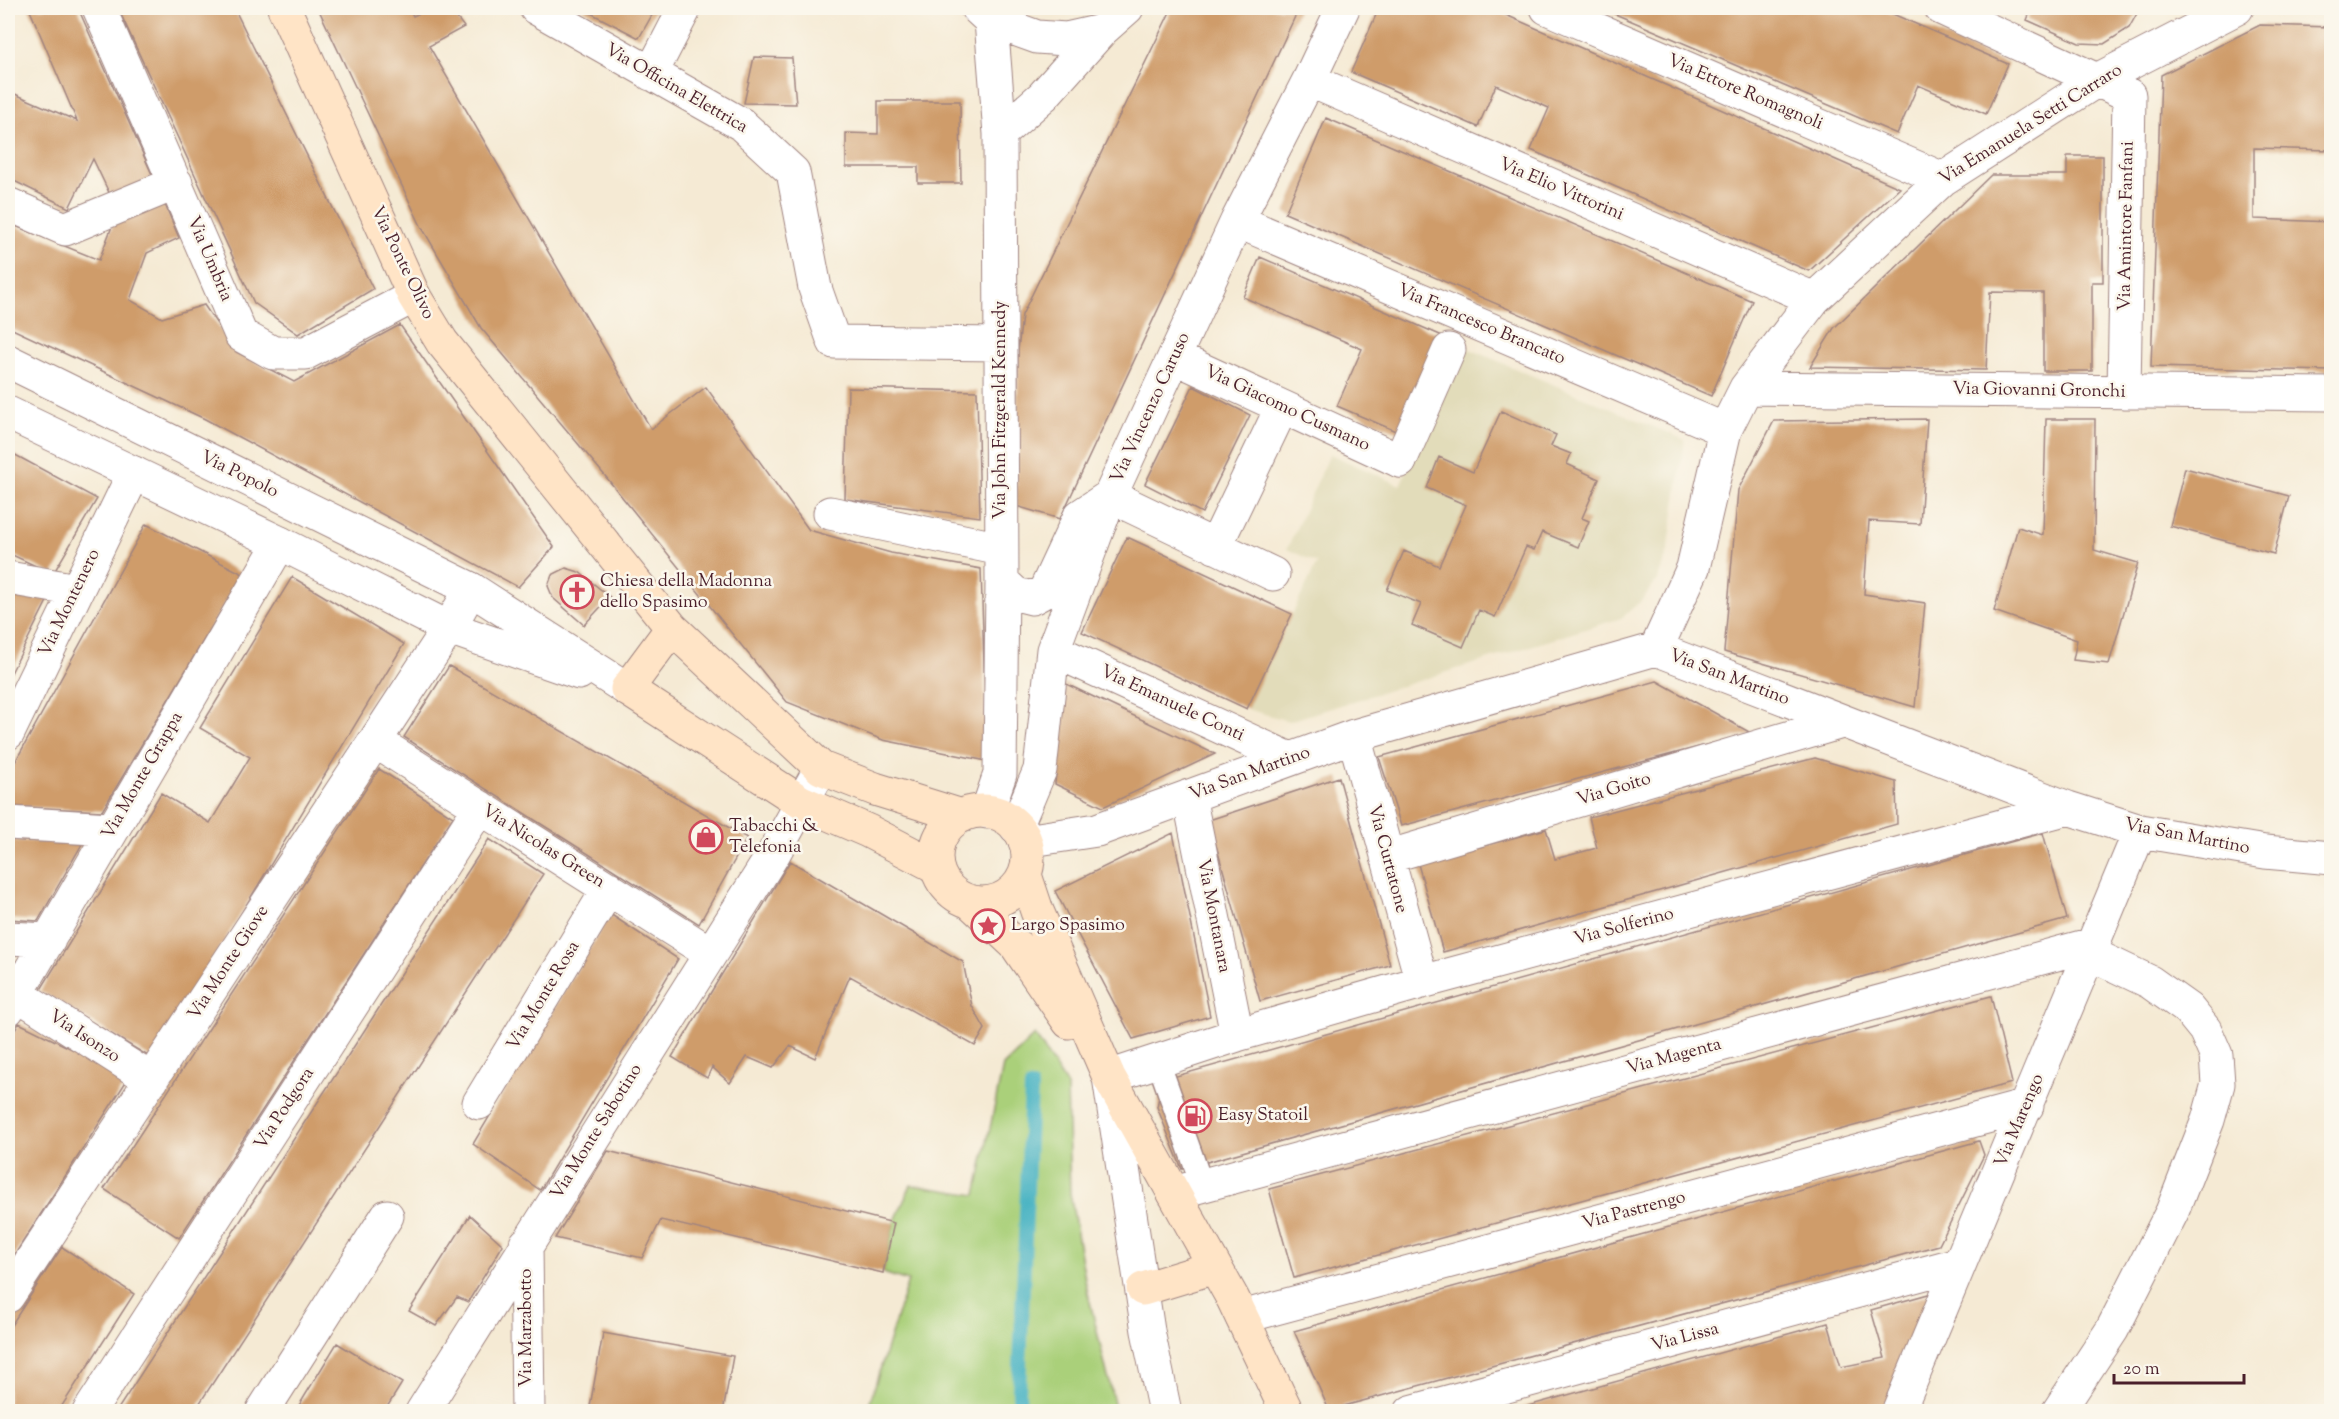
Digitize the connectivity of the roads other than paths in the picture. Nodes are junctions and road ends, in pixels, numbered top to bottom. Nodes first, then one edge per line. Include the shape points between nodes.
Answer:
1 (99, 8) edge
2 (285, 8) edge
3 (536, 8) edge
4 (685, 8) edge
5 (1127, 8) edge
6 (1343, 8) edge
7 (1547, 8) edge
8 (1941, 8) edge
9 (2237, 8) edge
10 (986, 12) edge
11 (1997, 19) edge
12 (1101, 31) junction
13 (651, 74) junction
14 (2098, 79) junction
15 (1309, 80) junction
16 (1000, 134) junction
17 (1943, 178) junction
18 (176, 183) junction
19 (8, 204) edge
20 (1237, 221) junction
21 (414, 296) junction
22 (1814, 299) junction
23 (1000, 344) junction
24 (1449, 350) dead end
25 (1174, 357) junction
26 (8, 361) edge
27 (1746, 388) junction
28 (2124, 392) junction
29 (2331, 394) edge
30 (1282, 407) junction
31 (8, 413) edge
32 (1725, 430) junction
33 (134, 473) junction
34 (1110, 496) junction
35 (830, 513) dead end
36 (280, 543) junction
37 (1215, 547) junction
38 (1001, 549) junction
39 (1273, 574) dead end
40 (8, 578) edge
41 (1002, 580) junction
42 (471, 589) junction
43 (77, 590) junction
44 (449, 628) junction
45 (672, 628) junction
46 (1656, 649) junction
47 (1053, 650) junction
48 (627, 689) junction
49 (16, 697) edge
50 (1842, 722) junction
51 (8, 733) edge
52 (1354, 736) junction
53 (375, 741) junction
54 (1290, 759) junction
55 (821, 768) junction
56 (1190, 796) junction
57 (801, 802) junction
58 (480, 807) junction
59 (2068, 808) junction
60 (975, 814) junction
61 (8, 824) edge
62 (111, 830) junction
63 (2140, 831) junction
64 (1021, 834) junction
65 (1386, 857) junction
66 (2331, 858) edge
67 (937, 867) junction
68 (1025, 875) junction
69 (609, 888) junction
70 (970, 902) junction
71 (8, 938) edge
72 (49, 940) junction
73 (2091, 949) junction
74 (710, 953) junction
75 (1422, 982) junction
76 (12, 1001) edge
77 (1237, 1035) junction
78 (1170, 1057) junction
79 (1109, 1077) junction
80 (152, 1080) junction
81 (480, 1103) dead end
82 (2027, 1106) junction
83 (1188, 1189) junction
84 (387, 1216) dead end
85 (526, 1244) junction
86 (1958, 1264) junction
87 (1215, 1267) junction
88 (1143, 1289) junction
89 (8, 1296) edge
90 (1238, 1308) junction
91 (89, 1412) edge
92 (262, 1412) edge
93 (422, 1412) edge
94 (528, 1412) edge
95 (1165, 1412) edge
96 (1287, 1412) edge
97 (1411, 1412) edge
98 (1898, 1412) edge
99 (2058, 1412) edge

1 - 18 street, Via Umbria
2 - 21 main road, Via Ponte Olivo
3 - 13 street, Via Officina Elettrica
4 - 13 street
5 - 12 street
6 - 15 street, Via Vincenzo Caruso
7 - 17 street, Via Ettore Romagnoli
8 - 11 street
9 - 14 street, Via Emanuela Setti Carraro
10 - 12 street via 1037,37 1066,39
10 - 16 street, Via John Fitzgerald Kennedy
11 - 14 street
12 - 16 street via 1043,96
13 - 23 street, Via Officina Elettrica via 741,124 793,172 815,288 834,342
14 - 17 street, Via Emanuela Setti Carraro
14 - 28 street, Via Amintore Fanfani via 2129,94
15 - 20 street, Via Vincenzo Caruso
15 - 22 street, Via Elio Vittorini
16 - 23 street, Via John Fitzgerald Kennedy
17 - 22 street, Via Emanuela Setti Carraro
18 - 19 street via 65,229
18 - 21 street, Via Umbria via 241,335 273,352 306,353
20 - 25 street, Via Vincenzo Caruso
20 - 32 street, Via Francesco Brancato
21 - 45 main road, Via Ponte Olivo via 442,342
22 - 27 street, Via Emanuela Setti Carraro
23 - 38 street, Via John Fitzgerald Kennedy
24 - 30 street, Via Giacomo Cusmano via 1400,461
25 - 30 street, Via Giacomo Cusmano
25 - 34 street, Via Vincenzo Caruso
26 - 42 street, Via Popolo
27 - 28 street, Via Giovanni Gronchi
27 - 32 street, Via Emanuela Setti Carraro
28 - 29 street, Via Giovanni Gronchi
30 - 37 street
31 - 33 street
32 - 46 street, Via Emanuela Setti Carraro via 1693,568
33 - 36 street
33 - 43 street, Via Montenero
34 - 37 street
34 - 41 street via 1080,516 1045,591 1032,598 1016,594
34 - 47 street, Via Vincenzo Caruso
35 - 38 street
36 - 44 street
36 - 62 street, Via Monte Grappa
37 - 39 street
38 - 41 street, Via John Fitzgerald Kennedy
40 - 43 street
41 - 60 street, Via John Fitzgerald Kennedy via 1000,774
42 - 44 street, Via Monte Giove
42 - 48 street, Via Popolo
43 - 49 street, Via Montenero
44 - 48 street
44 - 53 street, Via Monte Giove
45 - 48 main road
45 - 55 main road, Via Ponte Olivo
46 - 50 street, Via San Martino
46 - 52 street, Via San Martino
47 - 54 street, Via Emanuele Conti
47 - 64 street, Via Vincenzo Caruso via 1040,770
48 - 57 main road
49 - 51 street, Via Montenero
50 - 59 street, Via San Martino
50 - 65 street, Via Goito
52 - 54 street, Via San Martino
52 - 65 street, Via Curtatone
53 - 58 street, Via Nicolas Green
53 - 80 street, Via Monte Giove
54 - 56 street, Via San Martino
55 - 57 street, Via Monte Sabotino
55 - 60 main road via 875,789
56 - 64 street, Via San Martino via 1097,830 1060,836
56 - 77 street, Via Montanara
57 - 67 main road
57 - 74 street, Via Monte Sabotino via 774,853
58 - 69 street, Via Nicolas Green
58 - 91 street, Via Podgora
59 - 63 street, Via San Martino
59 - 75 street, Via Solferino
60 - 64 main road via 998,814
60 - 67 main road via 950,825 941,837
61 - 62 street
62 - 72 street, Via Monte Grappa
63 - 66 street, Via San Martino via 2265,852
63 - 73 street, Via Marengo
64 - 68 main road via 1028,852
65 - 75 street, Via Curtatone
67 - 70 main road via 949,889
68 - 70 main road via 1008,895 996,901
68 - 79 main road via 1036,911
69 - 74 street, Via Nicolas Green
69 - 81 street, Via Monte Rosa
70 - 79 main road via 1016,945
71 - 72 street
72 - 76 street, Via Monte Grappa
73 - 82 street, Via Marengo
73 - 83 street, Via Magenta
73 - 99 street via 2150,981 2188,1009 2205,1030 2216,1055 2218,1084 2172,1212 2112,1330
74 - 85 street, Via Monte Sabotino
75 - 77 street, Via Solferino
76 - 80 street, Via Isonzo
77 - 78 street, Via Solferino
78 - 79 street, Via Solferino
78 - 83 lane
79 - 83 main road
79 - 88 street
80 - 89 street, Via Monte Giove
82 - 86 street, Via Marengo
82 - 90 street, Via Pastrengo
83 - 87 main road
84 - 92 street
85 - 93 street, Via Monte Sabotino
85 - 94 street, Via Marzabotto
86 - 97 street, Via Lissa
86 - 98 street, Via Marengo
87 - 88 main road
87 - 90 main road
88 - 95 street
90 - 96 main road

